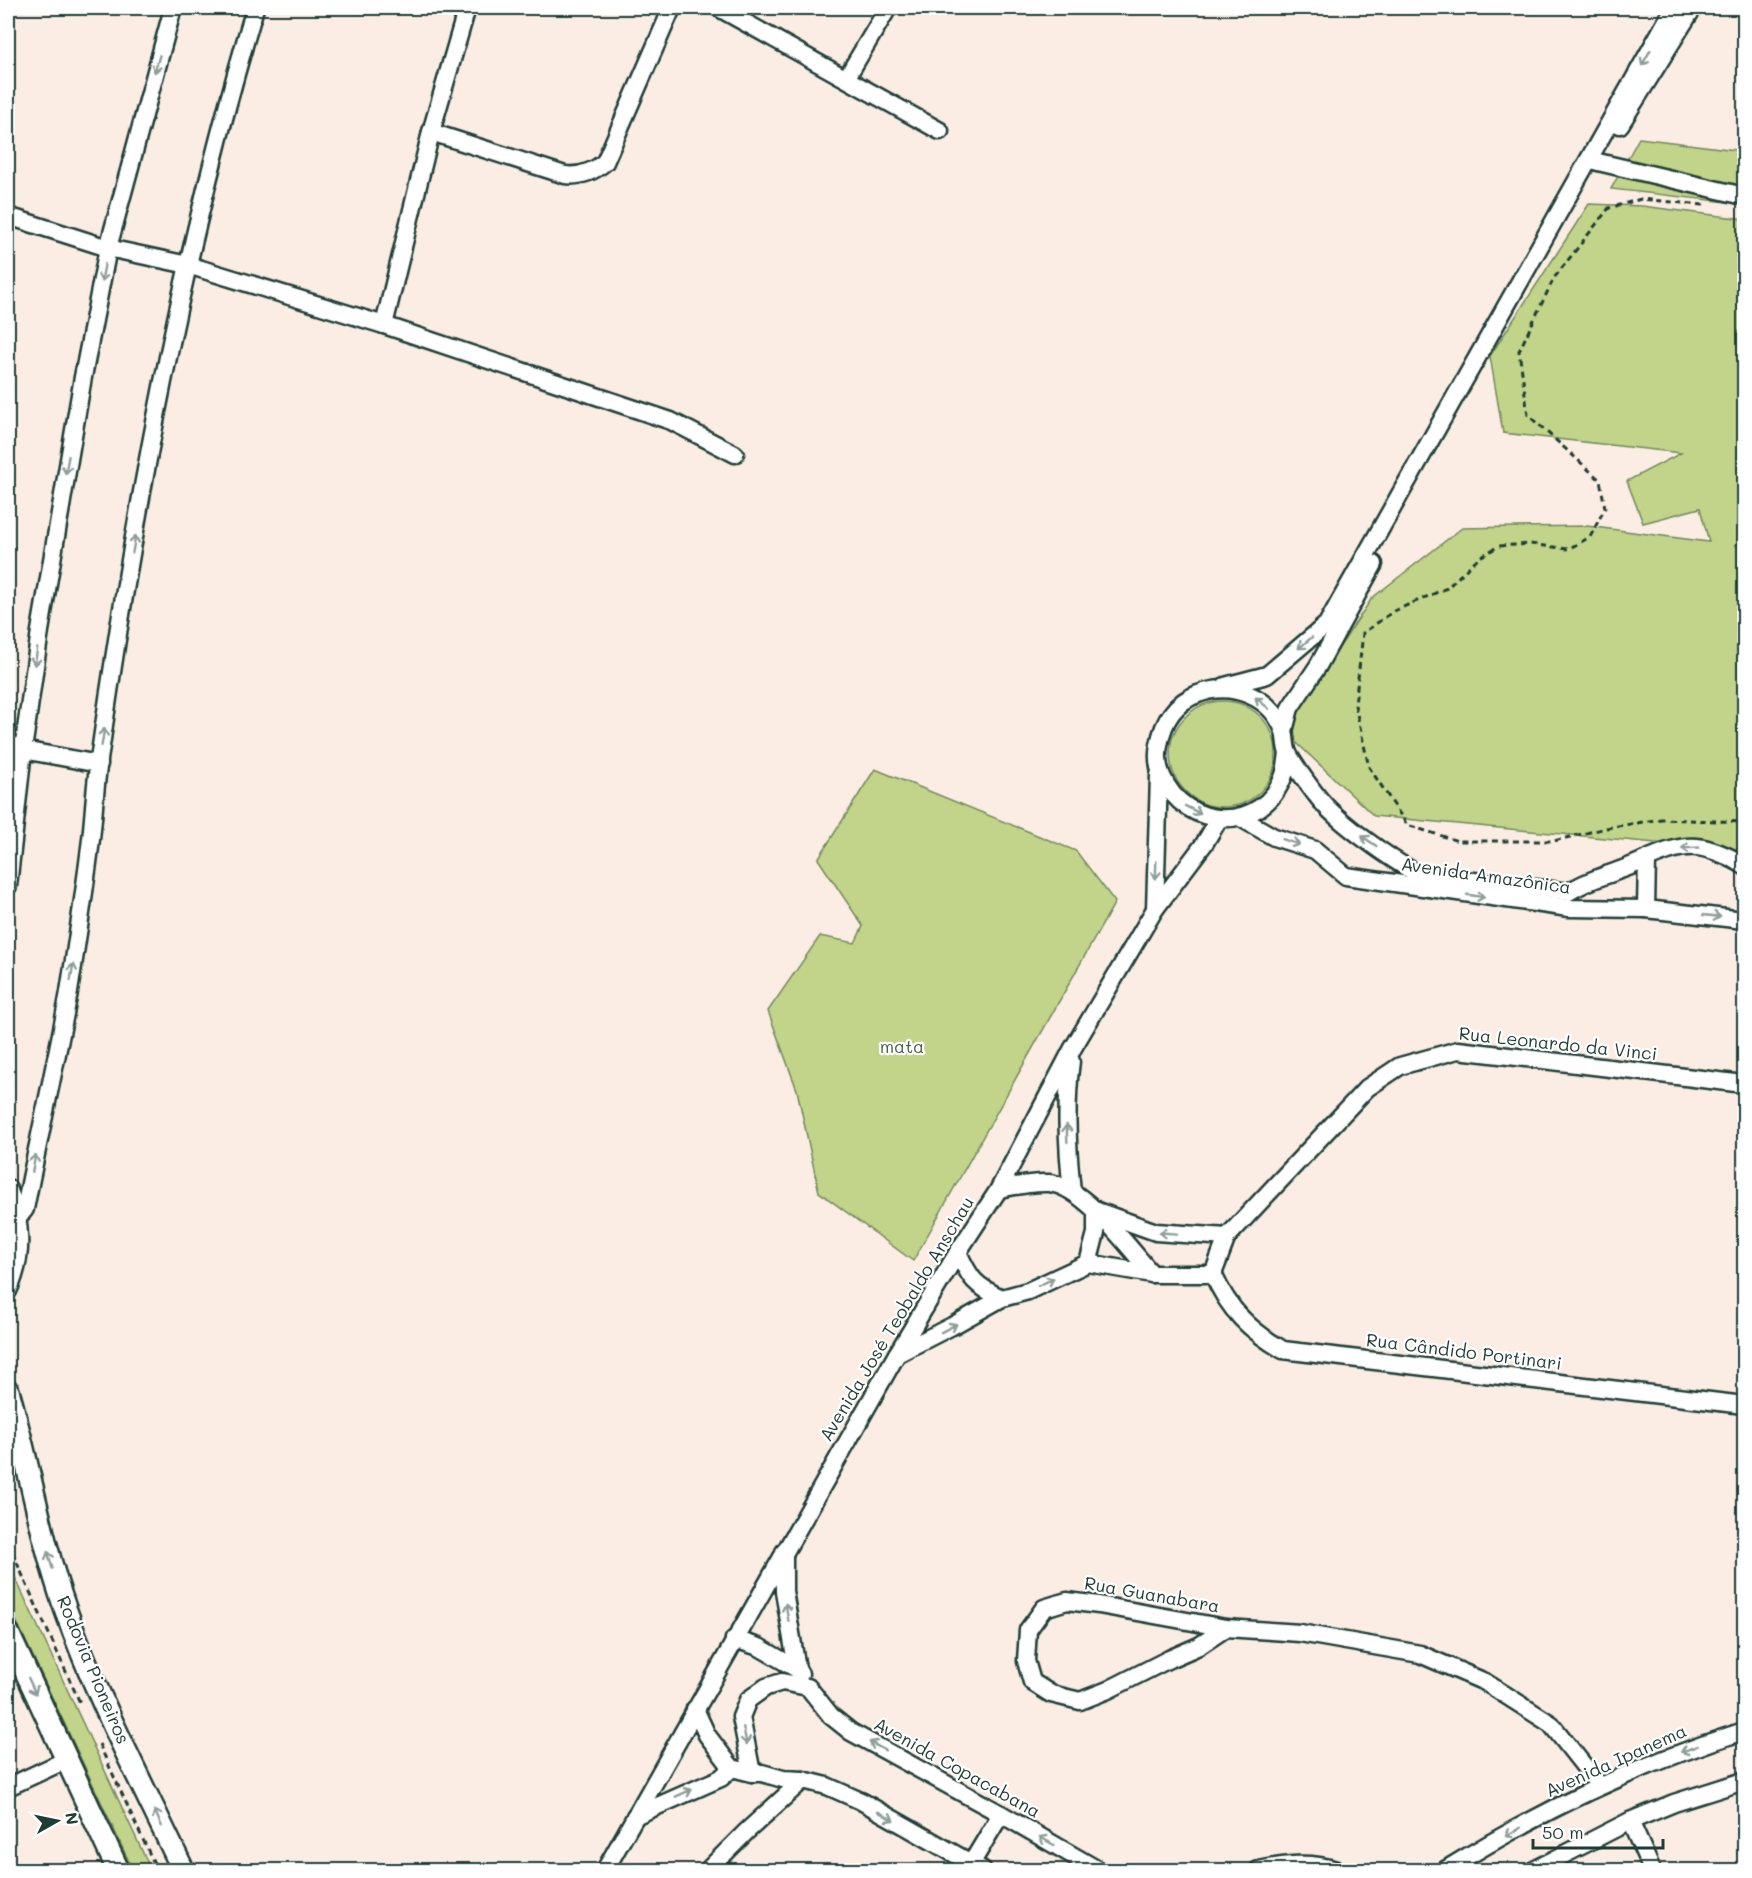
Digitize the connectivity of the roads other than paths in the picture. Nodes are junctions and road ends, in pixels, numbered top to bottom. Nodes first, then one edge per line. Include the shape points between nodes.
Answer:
1 (173, 8) edge
2 (255, 8) edge
3 (467, 8) edge
4 (672, 8) edge
5 (718, 8) edge
6 (888, 8) edge
7 (1674, 8) edge
8 (1693, 8) edge
9 (847, 77) junction
10 (940, 131) dead end
11 (431, 132) junction
12 (1598, 162) junction
13 (1744, 196) edge
14 (8, 216) edge
15 (108, 248) junction
16 (188, 265) junction
17 (384, 325) junction
18 (735, 454) dead end
19 (1211, 689) junction
20 (1284, 731) junction
21 (15, 747) edge
22 (1288, 753) junction
23 (99, 764) junction
24 (1159, 770) junction
25 (1239, 817) junction
26 (1219, 819) junction
27 (1647, 860) junction
28 (1744, 866) edge
29 (8, 886) edge
30 (1569, 900) junction
31 (1155, 909) junction
32 (1646, 909) junction
33 (1744, 920) edge
34 (1073, 1048) junction
35 (1744, 1084) edge
36 (8, 1188) edge
37 (999, 1189) junction
38 (1072, 1191) junction
39 (1096, 1211) junction
40 (18, 1218) junction
41 (1227, 1237) junction
42 (958, 1252) junction
43 (1088, 1263) junction
44 (1152, 1274) junction
45 (1213, 1274) junction
46 (8, 1290) edge
47 (1002, 1298) junction
48 (897, 1354) junction
49 (9, 1401) edge
50 (1744, 1405) edge
51 (784, 1551) junction
52 (1226, 1628) junction
53 (8, 1633) edge
54 (734, 1639) junction
55 (797, 1670) junction
56 (808, 1687) junction
57 (695, 1709) junction
58 (1744, 1731) edge
59 (66, 1760) junction
60 (732, 1768) junction
61 (752, 1773) junction
62 (803, 1780) junction
63 (1744, 1781) edge
64 (1599, 1785) junction
65 (8, 1787) edge
66 (1001, 1814) junction
67 (635, 1816) junction
68 (1630, 1821) junction
69 (977, 1867) edge
70 (118, 1870) edge
71 (183, 1870) edge
72 (605, 1870) edge
73 (708, 1870) edge
74 (1098, 1870) edge
75 (1258, 1870) edge
76 (1336, 1870) edge
77 (1445, 1870) edge
78 (1534, 1870) edge
79 (1652, 1870) edge

1 -> 15 street
2 - 16 street
3 - 11 street
4 - 11 street via 605,162 598,168 582,175 565,176
5 - 9 street
6 - 9 street
7 -> 19 street via 1327,624 1267,675
8 - 12 street
9 - 10 street
11 - 17 street
12 - 13 street
12 - 20 street via 1323,656 1290,708
14 - 15 street
15 - 16 street
15 -> 21 street
16 - 17 street
23 -> 16 street via 140,508
17 - 18 street via 671,421
20 -> 19 street via 1272,711 1255,697 1234,689
19 - 24 street via 1190,697 1173,711 1162,729
20 - 22 street
21 - 23 street
21 - 29 street
22 - 25 street via 1284,776 1273,795 1258,809
30 -> 22 street, Avenida Amazônica via 1418,874 1361,836 1322,802
40 -> 23 street via 25,1209 68,995
24 -> 26 street via 1167,789 1181,804 1198,814
24 -> 31 street, Avenida José Teobaldo Anschau
25 - 26 street
25 -> 30 street, Avenida Amazônica via 1274,837 1315,850 1346,876
26 - 31 street
28 -> 27 street, Avenida Amazônica via 1697,847 1671,850
27 - 30 street, Avenida Amazônica via 1583,882
27 - 32 street
30 - 32 street, Avenida Amazônica
31 - 34 street, Avenida José Teobaldo Anschau
32 -> 33 street, Avenida Amazônica
34 - 37 street, Avenida José Teobaldo Anschau
38 -> 34 street via 1066,1096
35 - 41 street, Rua Leonardo da Vinci via 1458,1050 1400,1066 1366,1088
36 - 40 street
37 - 38 street via 1052,1184
37 - 42 street, Avenida José Teobaldo Anschau
38 - 39 street
41 -> 39 street via 1156,1232
39 - 43 street via 1096,1233
39 - 44 street
40 - 46 street via 19,1252
41 - 45 street, Rua Leonardo da Vinci
42 - 47 street via 967,1273 982,1289
42 - 48 street, Avenida José Teobaldo Anschau
43 - 44 street
47 -> 43 street via 1028,1291
44 - 45 street
45 - 50 street, Rua Cândido Portinari via 1223,1298 1243,1320 1283,1350
48 -> 47 street
48 - 51 street, Avenida José Teobaldo Anschau
71 -> 49 main road, Rodovia Pioneiros via 82,1655 64,1607
51 - 54 street, Avenida José Teobaldo Anschau
55 -> 51 street via 784,1591
52 - 52 street, Rua Guanabara via 1067,1601 1044,1608 1028,1630 1026,1661 1032,1682 1051,1694 1080,1701 1199,1646
52 - 64 street, Rua Guanabara via 1300,1633 1420,1654 1485,1682 1551,1724
53 -> 59 main road
54 - 55 street, Avenida Copacabana via 759,1647
54 - 57 street, Avenida José Teobaldo Anschau
55 - 56 street, Avenida Copacabana
56 -> 61 street via 782,1682 766,1687 748,1700 741,1717
66 -> 56 street, Avenida Copacabana via 851,1731 831,1716
57 - 60 street via 707,1735
57 - 67 street, Avenida José Teobaldo Anschau
58 -> 64 street, Avenida Ipanema
59 - 65 street
59 - 70 main road
60 - 61 street
67 -> 60 street via 721,1778
61 - 62 street
62 -> 69 street via 861,1801
62 - 73 street
63 - 68 street
64 -> 77 street, Avenida Ipanema
66 - 69 street
74 -> 66 street, Avenida Copacabana
67 - 72 street, Avenida José Teobaldo Anschau
68 - 78 street
68 - 79 street
75 - 76 street via 1287,1864

